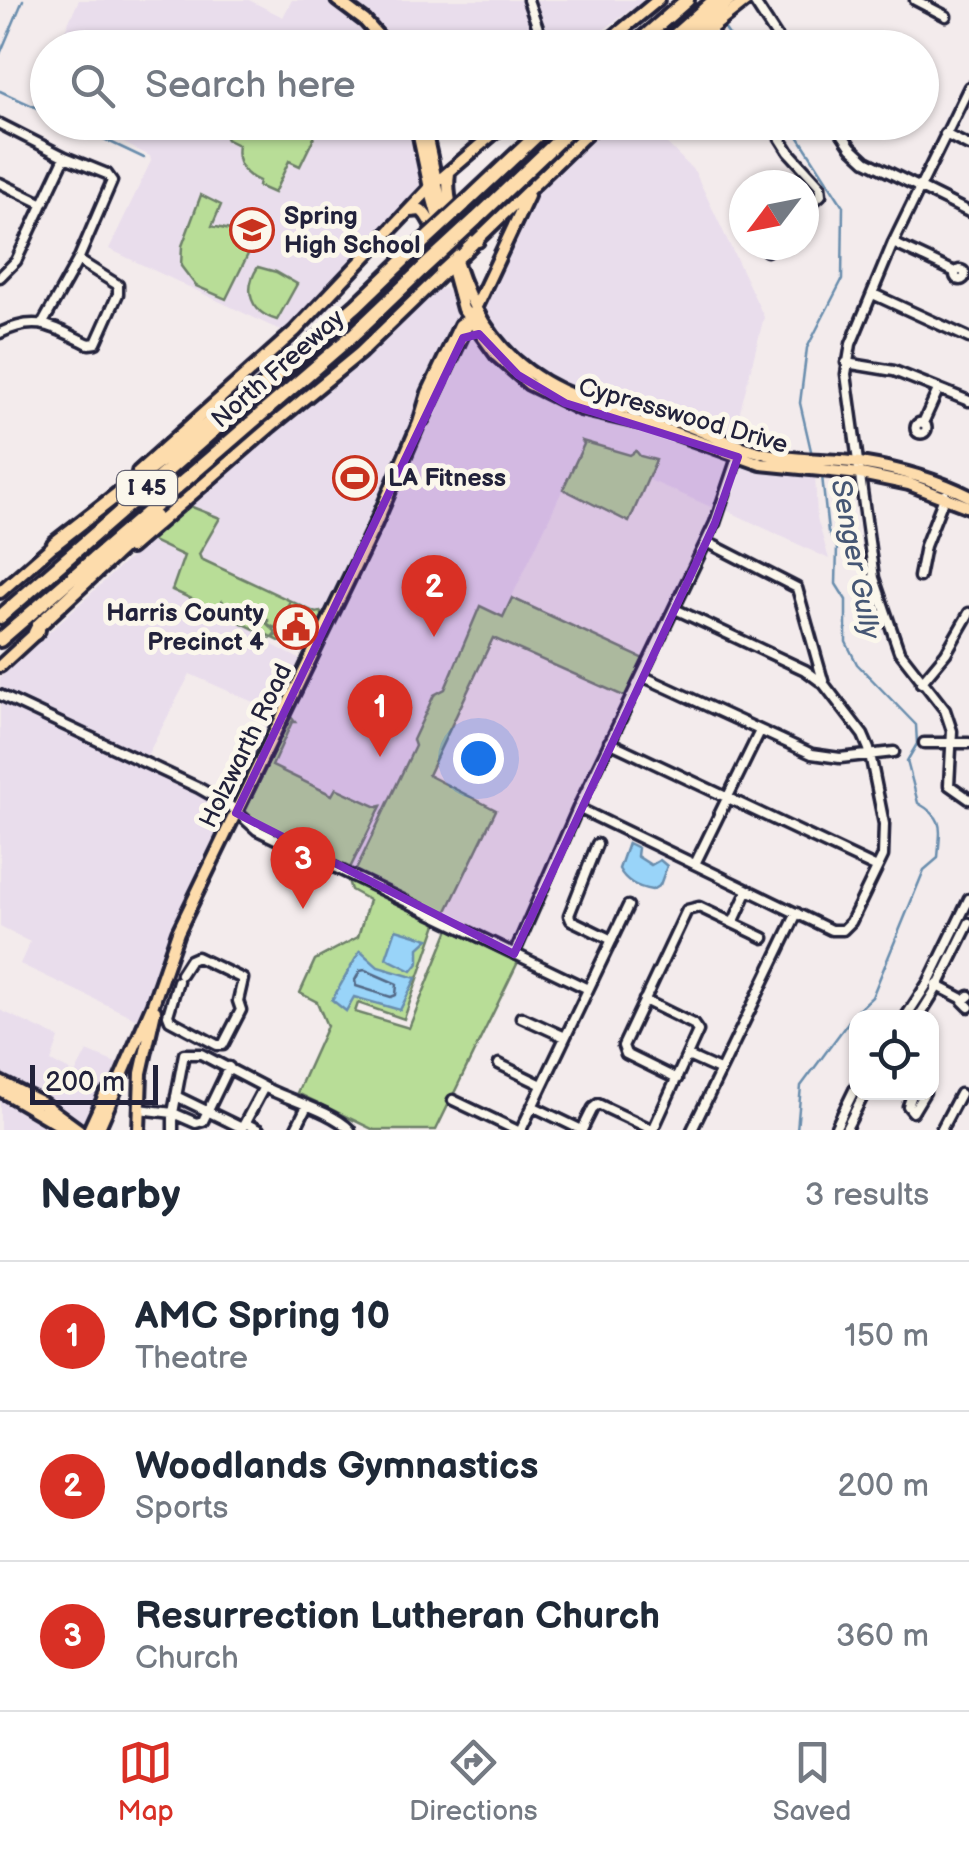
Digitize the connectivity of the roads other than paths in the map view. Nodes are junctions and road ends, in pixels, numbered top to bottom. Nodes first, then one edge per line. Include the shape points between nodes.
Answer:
1 (337, 0) edge
2 (528, 0) edge
3 (658, 0) edge
4 (687, 0) edge
5 (716, 0) edge
6 (729, 0) edge
7 (750, 0) edge
8 (915, 0) edge
9 (946, 16) dead end
10 (710, 29) edge
11 (374, 30) edge
12 (540, 30) edge
13 (622, 30) edge
14 (653, 30) edge
15 (682, 30) edge
16 (696, 30) edge
17 (771, 30) edge
18 (969, 87) edge
19 (0, 124) edge
20 (945, 134) junction
21 (30, 139) edge
22 (32, 140) edge
23 (424, 140) edge
24 (426, 140) edge
25 (485, 140) edge
26 (532, 140) edge
27 (559, 140) edge
28 (580, 140) edge
29 (781, 140) edge
30 (848, 140) edge
31 (969, 146) edge
32 (429, 148) junction
33 (65, 157) junction
34 (459, 162) junction
35 (805, 170) edge
36 (449, 172) junction
37 (0, 184) edge
38 (433, 185) junction
39 (534, 185) junction
40 (919, 187) junction
41 (43, 204) junction
42 (410, 210) junction
43 (969, 212) edge
44 (478, 242) junction
45 (892, 243) junction
46 (78, 260) junction
47 (454, 264) junction
48 (955, 272) dead end
49 (0, 277) edge
50 (437, 279) junction
51 (457, 292) junction
52 (872, 294) junction
53 (471, 315) junction
54 (42, 322) junction
55 (0, 333) edge
56 (479, 334) junction
57 (463, 338) junction
58 (969, 338) edge
59 (294, 359) junction
60 (846, 363) junction
61 (938, 390) junction
62 (969, 401) edge
63 (273, 404) junction
64 (582, 404) junction
65 (418, 423) junction
66 (923, 423) dead end
67 (739, 452) junction
68 (805, 464) junction
69 (860, 468) junction
70 (947, 491) junction
71 (969, 496) edge
72 (969, 507) edge
73 (707, 542) junction
74 (54, 544) junction
75 (919, 577) dead end
76 (0, 592) edge
77 (674, 609) junction
78 (969, 612) edge
79 (0, 617) edge
80 (35, 633) junction
81 (0, 640) edge
82 (818, 661) junction
83 (0, 666) edge
84 (805, 670) junction
85 (642, 676) junction
86 (921, 683) junction
87 (824, 684) junction
88 (0, 695) edge
89 (760, 731) junction
90 (609, 742) junction
91 (969, 743) edge
92 (924, 744) dead end
93 (952, 744) junction
94 (894, 752) dead end
95 (871, 755) junction
96 (728, 798) junction
97 (969, 799) edge
98 (578, 808) junction
99 (236, 812) junction
100 (597, 844) dead end
101 (696, 864) junction
102 (877, 868) junction
103 (748, 890) junction
104 (969, 899) edge
105 (628, 906) dead end
106 (797, 912) junction
107 (733, 923) junction
108 (969, 923) edge
109 (961, 937) edge
110 (764, 938) dead end
111 (612, 940) junction
112 (514, 954) junction
113 (166, 973) junction
114 (179, 978) junction
115 (929, 982) junction
116 (159, 985) junction
117 (938, 986) junction
118 (588, 988) junction
119 (644, 1000) junction
120 (967, 1000) edge
121 (911, 1010) edge
122 (923, 1010) edge
123 (521, 1017) dead end
124 (564, 1038) junction
125 (688, 1056) junction
126 (499, 1064) dead end
127 (229, 1068) junction
128 (717, 1070) dead end
129 (677, 1079) junction
130 (0, 1082) edge
131 (542, 1084) junction
132 (264, 1087) junction
133 (0, 1090) edge
134 (960, 1094) dead end
135 (176, 1096) junction
136 (452, 1100) dead end
137 (852, 1100) edge
138 (859, 1100) edge
139 (909, 1100) edge
140 (921, 1100) edge
141 (306, 1106) junction
142 (532, 1106) junction
143 (138, 1109) junction
144 (208, 1112) junction
145 (173, 1113) junction
146 (847, 1115) junction
147 (93, 1127) edge
148 (242, 1127) edge
149 (73, 1128) edge
150 (841, 1128) edge
151 (139, 1130) edge
152 (173, 1130) edge
153 (259, 1130) edge
154 (295, 1130) edge
155 (350, 1130) edge
156 (518, 1130) edge
157 (582, 1130) edge
158 (653, 1130) edge
159 (692, 1130) edge
160 (941, 1130) edge

1 - 11 main road
2 - 12 street
3 - 13 main road
4 - 14 highway
5 - 15 highway
6 - 16 highway
7 - 10 main road
7 - 17 street
8 - 9 street
18 - 20 street
19 - 21 street
20 - 31 street
20 - 40 street
22 - 33 street
23 - 38 main road
24 - 32 main road
25 - 34 main road
26 - 59 highway, North Freeway / I 45, bridge
27 - 63 highway, North Freeway / I 45, bridge
28 - 39 main road
29 - 35 street
30 - 40 street via 861,157
32 - 34 main road via 444,163
32 - 38 main road
33 - 41 street
33 - 46 street via 110,177
34 - 36 main road
36 - 38 main road
36 - 44 main road via 461,236
37 - 41 street
38 - 42 main road
38 - 47 main road
39 - 44 main road
39 - 53 main road
40 - 43 street
40 - 45 street
41 - 49 street via 16,261
42 - 50 main road via 428,217 442,264
42 - 74 main road via 295,331
44 - 47 main road
45 - 48 street
45 - 52 street
46 - 54 street
46 - 54 street via 116,282 118,294 94,345
47 - 50 main road
47 - 51 main road, Cypresswood Drive
47 - 53 main road, Cypresswood Drive
50 - 51 main road
50 - 80 main road
51 - 53 main road, Cypresswood Drive
52 - 58 street
52 - 60 street
53 - 56 main road, Cypresswood Drive
53 - 57 main road, Holzwarth Road
53 - 64 main road, Cypresswood Drive via 522,368
53 - 65 main road, Holzwarth Road via 460,325
54 - 55 street
56 - 57 main road
56 - 64 main road, Cypresswood Drive via 518,375 546,394
57 - 65 main road, Holzwarth Road
59 - 74 highway
59 - 79 highway, North Freeway / I 45
60 - 61 street via 884,368
60 - 69 street
61 - 62 street
61 - 66 street
63 - 80 highway
63 - 81 highway, North Freeway / I 45
64 - 67 main road, Cypresswood Drive via 657,421
65 - 99 main road, Holzwarth Road
67 - 68 main road, Cypresswood Drive
67 - 73 street
68 - 69 main road, Cypresswood Drive via 831,471
68 - 69 main road, Cypresswood Drive via 824,460
69 - 70 main road, Cypresswood Drive via 898,470
69 - 86 street via 874,578 899,651
70 - 71 main road, Cypresswood Drive
70 - 72 main road, Cypresswood Drive
70 - 75 street
73 - 77 street
73 - 82 street via 798,588
74 - 76 main road
77 - 84 street
77 - 85 street
78 - 86 street
80 - 83 main road
82 - 84 street
82 - 87 street
84 - 87 street
85 - 89 street
85 - 90 street
86 - 93 street via 945,710
87 - 95 street
88 - 99 street via 200,788
89 - 95 street via 824,756
89 - 96 street
90 - 96 street
90 - 98 street
91 - 93 street
92 - 93 street
93 - 97 street via 949,786
94 - 95 street
95 - 102 street via 885,834
96 - 101 street
96 - 102 street
98 - 101 street
98 - 112 street
99 - 112 street via 257,830
99 - 113 main road, Holzwarth Road via 178,932
100 - 111 street via 568,915
101 - 103 street
102 - 106 street via 844,930
103 - 106 street
103 - 107 street
104 - 109 street
105 - 111 street
106 - 159 street
107 - 110 street
107 - 119 street via 689,908
108 - 109 street
109 - 115 street
109 - 117 street
111 - 118 street
112 - 118 street
113 - 114 street
113 - 116 main road, Holzwarth Road
114 - 114 street via 170,1020 222,1045 241,1010 243,979 197,957
115 - 117 street
115 - 121 street
116 - 143 main road
116 - 147 main road, Holzwarth Road via 112,1099
117 - 120 street
117 - 122 street
118 - 124 street
119 - 125 street via 698,1030
119 - 129 street via 623,1050
123 - 124 street
124 - 131 street
125 - 128 street
125 - 129 street
126 - 131 street
127 - 132 street
127 - 135 street via 186,1052
127 - 144 street
129 - 158 street
130 - 149 main road
131 - 142 street
132 - 141 street
132 - 148 street
133 - 149 main road
134 - 160 street
135 - 144 street
135 - 145 street
136 - 156 street
137 - 146 street
138 - 146 street
139 - 140 street via 908,1108 916,1111
141 - 154 street
141 - 155 street
142 - 156 street
142 - 157 street
143 - 145 street
143 - 151 main road
144 - 145 street via 196,1124
144 - 148 street
145 - 152 street
146 - 150 street
147 - 149 main road
148 - 153 street
157 - 158 street via 597,1104

